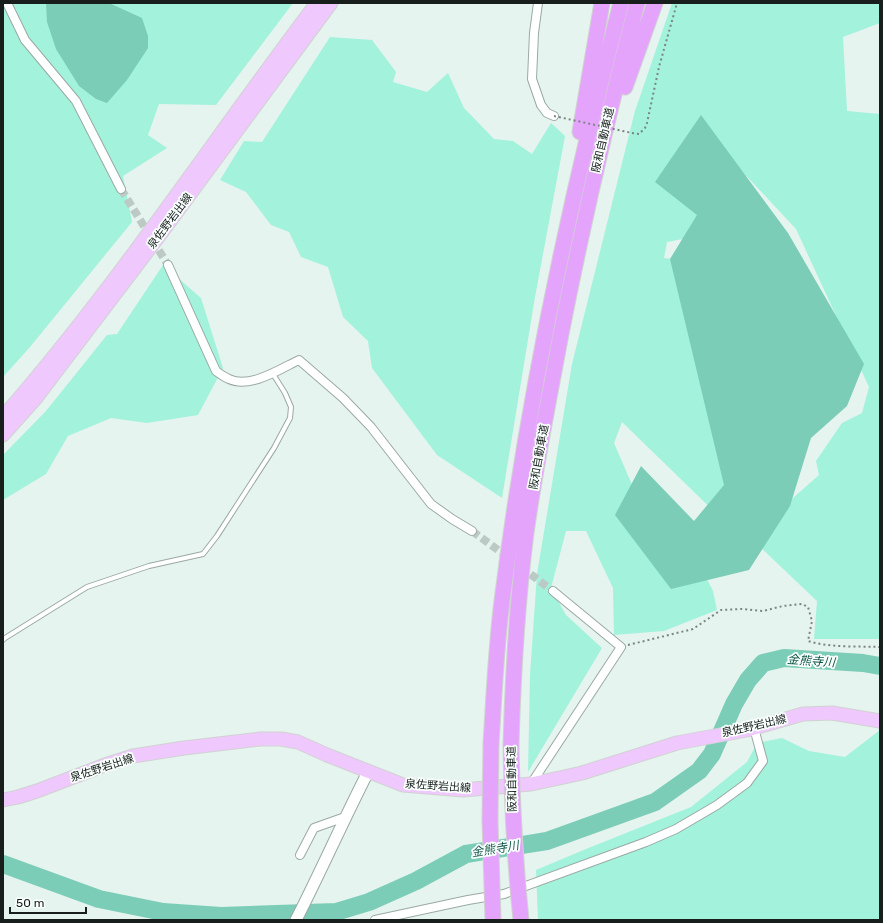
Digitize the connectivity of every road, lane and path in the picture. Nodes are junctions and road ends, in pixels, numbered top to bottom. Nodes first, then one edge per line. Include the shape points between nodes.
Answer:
1 (7, 3) edge
2 (317, 3) edge
3 (331, 3) edge
4 (538, 3) edge
5 (602, 3) edge
6 (621, 3) edge
7 (637, 3) edge
8 (655, 3) edge
9 (677, 3) edge
10 (554, 116) joint
11 (121, 189) tunnel mouth
12 (562, 252) junction
13 (168, 265) tunnel mouth
14 (566, 310) junction
15 (273, 374) junction
16 (3, 418) edge
17 (3, 435) edge
18 (472, 531) tunnel mouth
19 (553, 591) tunnel mouth
20 (3, 640) edge
21 (621, 647) junction
22 (880, 647) edge
23 (880, 721) edge
24 (751, 729) junction
25 (368, 772) junction
26 (531, 784) junction
27 (3, 800) edge
28 (345, 817) junction
29 (300, 855) dead end
30 (296, 920) edge
31 (376, 920) edge
32 (493, 920) edge
33 (521, 920) edge

1 - 11 street via 25,40 76,102
2 - 16 main road, 泉佐野岩出線 via 80,324
3 - 17 main road, 泉佐野岩出線 via 36,398
4 - 10 street via 532,79 542,105 547,113
5 - 12 highway
6 - 12 highway, 阪和自動車道
7 - 14 highway, 阪和自動車道 via 597,166
8 - 14 highway via 619,106 576,284
9 - 10 path, bridge via 647,123 639,134
12 - 32 highway, 阪和自動車道, bridge via 535,389 502,603 491,744
13 - 15 street via 216,371 230,380 245,381
14 - 33 highway, 阪和自動車道, bridge via 526,534 515,638 511,745
15 - 18 street via 299,360 343,398 370,427 432,504
15 - 20 lane via 288,400 290,418 274,448 203,554 149,566 87,586
19 - 21 street
21 - 22 path via 693,629 721,610 763,611 802,604 808,608 812,621 808,641 839,646
21 - 26 street
23 - 24 main road, 泉佐野岩出線 via 820,712
24 - 26 main road, 泉佐野岩出線 via 677,743 582,773
24 - 31 street via 763,761 747,783 717,805 676,829 504,894
25 - 26 main road, 泉佐野岩出線 via 403,785 463,790
25 - 27 main road, 泉佐野岩出線 via 298,742 260,739 133,756 105,764 37,791
25 - 28 street
28 - 29 street via 314,828
28 - 30 street

